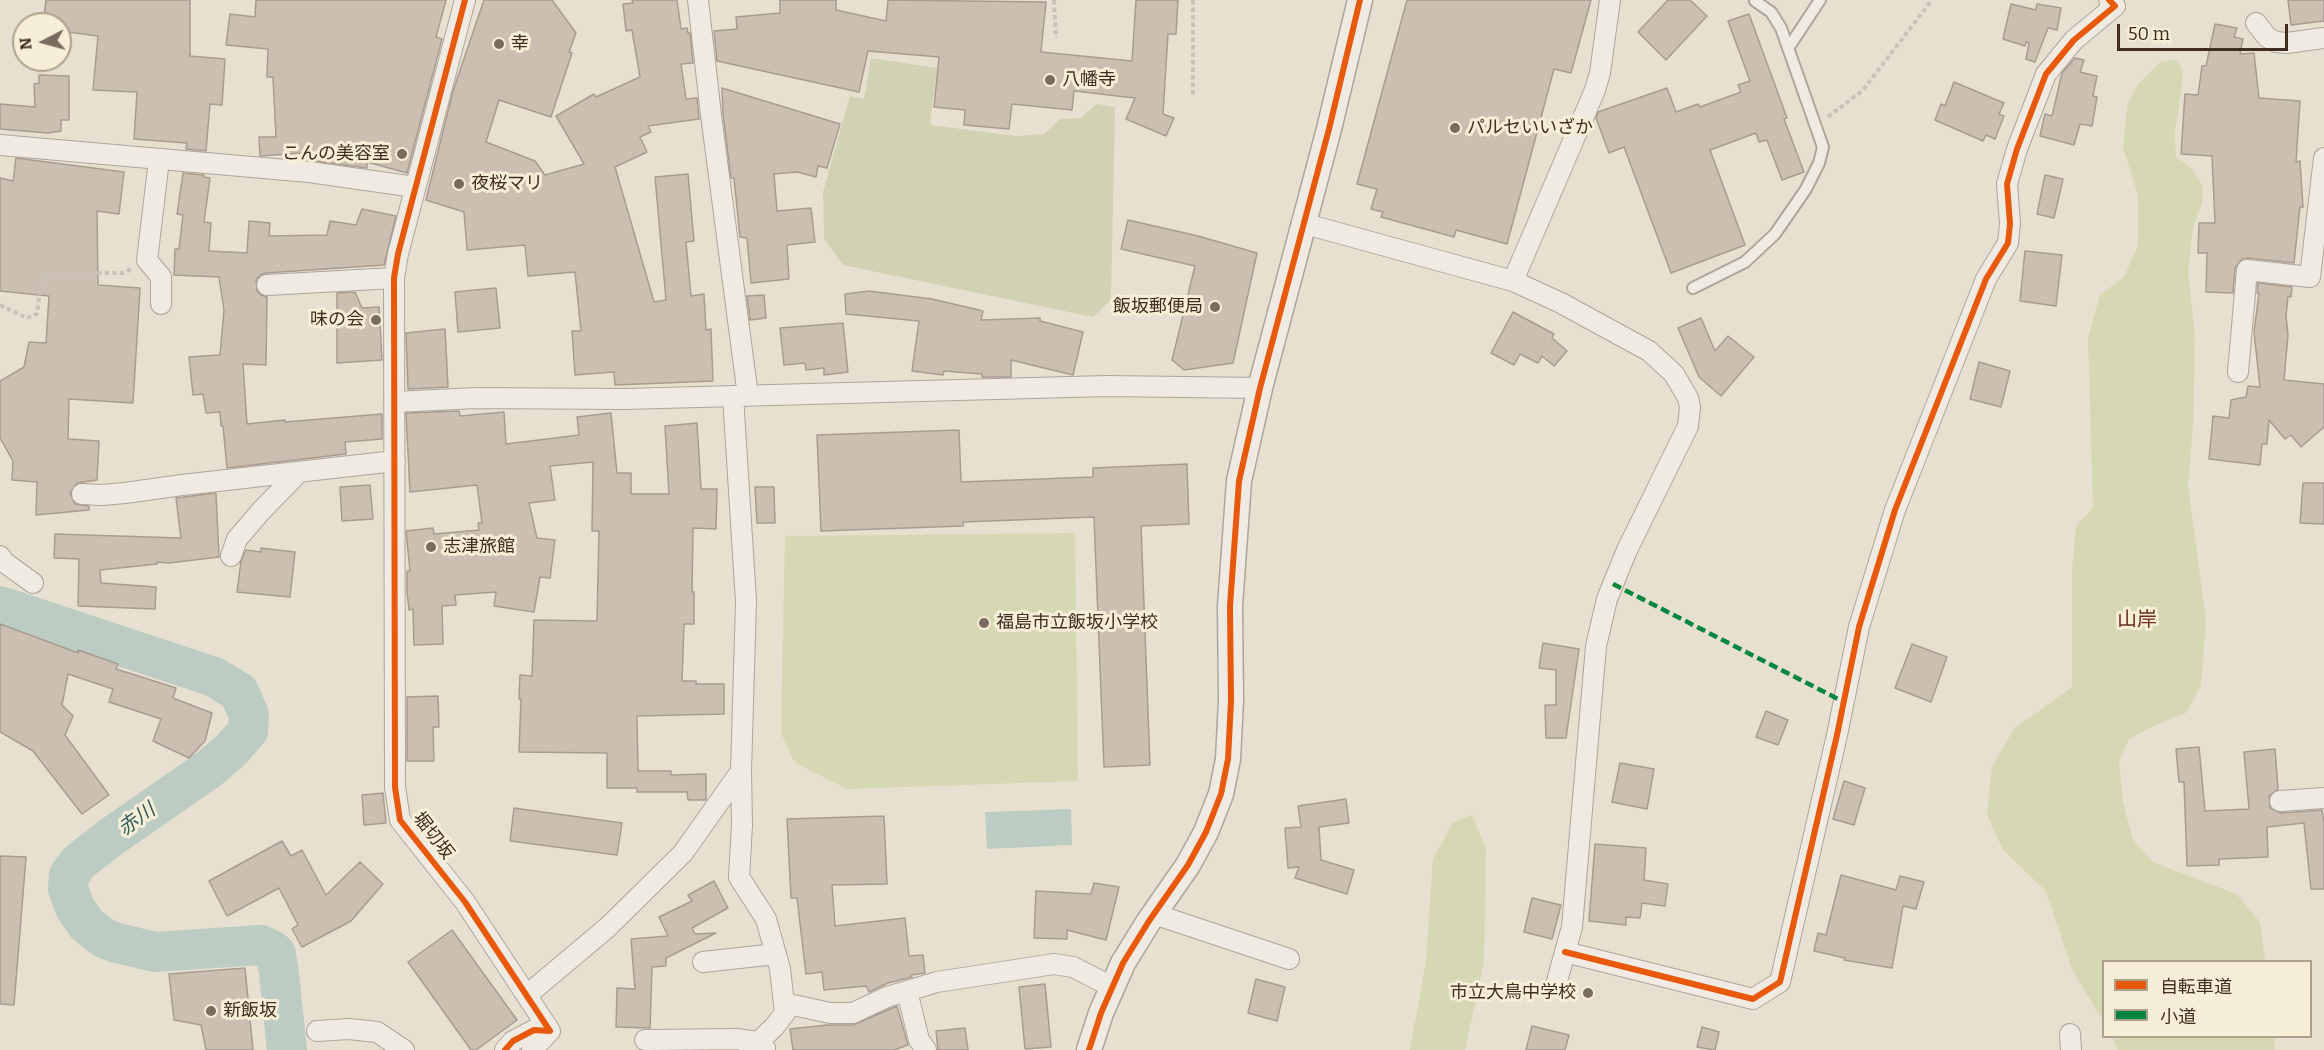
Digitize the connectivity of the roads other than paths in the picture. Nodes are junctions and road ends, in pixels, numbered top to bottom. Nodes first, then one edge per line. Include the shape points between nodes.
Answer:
1 (465, 0) edge
2 (698, 0) edge
3 (1360, 0) edge
4 (1610, 0) edge
5 (1820, 0) edge
6 (2109, 0) edge
7 (1755, 1) edge
8 (2256, 23) dead end
9 (2324, 38) edge
10 (1789, 47) junction
11 (0, 145) edge
12 (2324, 158) edge
13 (159, 160) junction
14 (415, 187) junction
15 (1302, 223) junction
16 (394, 278) junction
17 (1513, 280) junction
18 (267, 285) dead end
19 (1693, 288) dead end
20 (160, 304) dead end
21 (2238, 372) dead end
22 (1260, 388) junction
23 (741, 396) junction
24 (395, 402) junction
25 (395, 462) junction
26 (299, 472) junction
27 (82, 494) dead end
28 (0, 556) edge
29 (231, 556) dead end
30 (33, 583) dead end
31 (741, 771) junction
32 (2324, 798) edge
33 (2280, 801) dead end
34 (1154, 914) junction
35 (1565, 952) junction
36 (776, 954) junction
37 (1289, 959) dead end
38 (703, 962) dead end
39 (1557, 981) dead end
40 (1112, 987) junction
41 (907, 991) junction
42 (527, 995) junction
43 (784, 1003) junction
44 (550, 1030) junction
45 (316, 1031) dead end
46 (645, 1040) dead end
47 (758, 1047) edge
48 (404, 1050) edge
49 (505, 1050) edge
50 (532, 1050) edge
51 (926, 1050) edge
52 (1089, 1050) edge

1 - 14 street, 堀切坂
2 - 23 street
3 - 15 street
4 - 17 street via 1595,90
5 - 10 lane
6 - 35 street via 2115,6 2074,39 2046,74 2007,184 2008,243 1986,279 1895,510 1859,627 1780,982 1753,999
7 - 10 lane via 1771,12
8 - 9 street via 2276,42
10 - 19 lane via 1823,147 1819,163 1775,234 1745,262
11 - 13 street
12 - 21 street via 2310,277 2247,270
13 - 14 street via 309,172
13 - 20 street via 147,260 161,277
14 - 16 street, 堀切坂
15 - 17 street
15 - 22 street
16 - 18 street
16 - 24 street, 堀切坂
17 - 35 street via 1649,351 1674,374 1690,407 1688,426 1607,599 1596,646 1572,927
22 - 23 street via 1107,386
22 - 34 street via 1239,481 1230,606 1228,759 1221,794 1188,865
23 - 24 street
23 - 31 street via 746,601
24 - 25 street, 堀切坂
25 - 26 street
25 - 42 street, 堀切坂 via 394,787 400,820 465,902
26 - 27 street via 125,494
26 - 29 street via 237,539
28 - 30 street
31 - 36 street via 739,877 766,919
31 - 42 street via 683,853 608,927
32 - 33 street
34 - 37 street
34 - 40 street via 1122,963
35 - 39 street
36 - 38 street
36 - 43 street
40 - 41 street via 1073,966 1054,964 937,982
40 - 52 street
41 - 43 street via 853,1013 830,1013
41 - 51 street via 919,1040
42 - 44 street, 堀切坂
43 - 47 street via 785,1013
44 - 49 street via 534,1030
44 - 50 street
45 - 48 street via 377,1032
46 - 47 street via 736,1039

